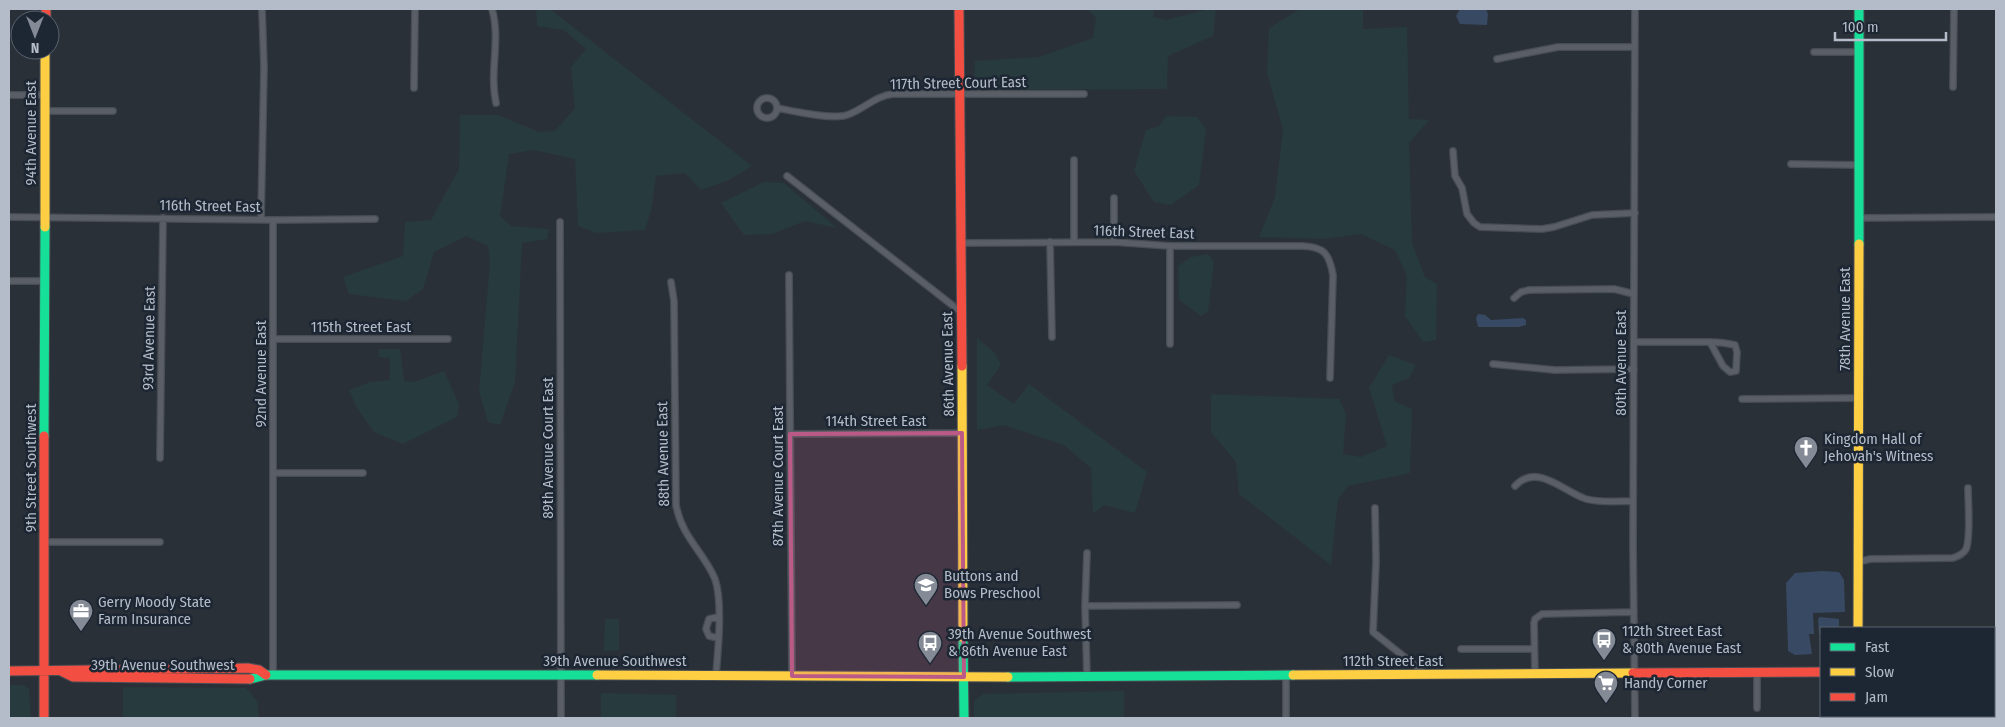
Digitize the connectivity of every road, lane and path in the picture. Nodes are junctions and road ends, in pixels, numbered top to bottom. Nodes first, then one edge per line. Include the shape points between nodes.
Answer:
1 (262, 9) edge
2 (415, 9) edge
3 (492, 9) edge
4 (959, 9) edge
5 (1635, 9) edge
6 (1859, 9) edge
7 (1954, 9) edge
8 (1635, 47) junction
9 (1814, 52) dead end
10 (1859, 52) junction
11 (1497, 59) dead end
12 (46, 60) edge
13 (1953, 86) dead end
14 (414, 88) dead end
15 (1084, 94) dead end
16 (9, 95) edge
17 (45, 95) junction
18 (959, 95) junction
19 (496, 103) dead end
20 (777, 108) dead end
21 (45, 110) junction
22 (113, 111) dead end
23 (1453, 151) dead end
24 (1074, 160) dead end
25 (1791, 164) dead end
26 (1858, 165) junction
27 (787, 176) dead end
28 (1114, 198) dead end
29 (1635, 214) junction
30 (9, 217) edge
31 (45, 217) junction
32 (1996, 217) edge
33 (163, 218) junction
34 (1858, 218) junction
35 (375, 219) dead end
36 (261, 220) junction
37 (273, 220) junction
38 (560, 222) dead end
39 (1050, 242) junction
40 (1074, 242) junction
41 (1114, 242) junction
42 (961, 243) junction
43 (1170, 246) junction
44 (789, 275) dead end
45 (9, 281) edge
46 (44, 281) junction
47 (671, 282) dead end
48 (1634, 294) junction
49 (1514, 298) dead end
50 (961, 312) junction
51 (1052, 337) dead end
52 (274, 339) junction
53 (448, 339) dead end
54 (1634, 342) junction
55 (1710, 342) junction
56 (1170, 344) dead end
57 (1493, 364) dead end
58 (1634, 369) junction
59 (1330, 378) dead end
60 (1860, 398) junction
61 (1742, 399) dead end
62 (962, 433) junction
63 (790, 434) junction
64 (160, 458) dead end
65 (274, 472) junction
66 (363, 473) dead end
67 (1515, 486) dead end
68 (1968, 488) dead end
69 (1633, 501) junction
70 (1375, 508) dead end
71 (44, 542) junction
72 (160, 542) dead end
73 (1087, 553) dead end
74 (1858, 562) junction
75 (1237, 605) dead end
76 (1085, 606) junction
77 (1634, 612) junction
78 (718, 616) junction
79 (1858, 627) edge
80 (718, 638) junction
81 (1461, 649) dead end
82 (1534, 649) junction
83 (44, 670) junction
84 (9, 671) edge
85 (1757, 672) junction
86 (1820, 672) edge
87 (1635, 673) junction
88 (561, 674) junction
89 (1535, 674) junction
90 (270, 675) junction
91 (716, 675) junction
92 (1427, 675) junction
93 (792, 676) junction
94 (1286, 676) junction
95 (964, 677) junction
96 (1087, 677) junction
97 (1757, 708) dead end
98 (44, 718) edge
99 (561, 718) edge
100 (964, 718) edge
101 (1286, 718) edge
102 (1635, 718) edge

1 - 36 street
2 - 14 street
3 - 19 street via 496,23 493,74
4 - 18 main road, 86th Avenue East
5 - 8 street, 80th Avenue East
6 - 10 main road, 78th Avenue East
7 - 13 street
8 - 11 street via 1558,47
8 - 29 street, 80th Avenue East
9 - 10 street
10 - 26 main road, 78th Avenue East
12 - 17 main road, 94th Avenue East
15 - 18 street, 117th Street Court East
16 - 17 street
17 - 21 main road, 94th Avenue East
18 - 20 street, 117th Street Court East via 881,96 848,115 836,117
18 - 42 main road, 86th Avenue East
21 - 22 street
21 - 31 main road, 94th Avenue East
23 - 29 street via 1455,176 1462,188 1466,214 1480,228 1542,229 1592,215
24 - 40 street
25 - 26 street
26 - 34 main road, 78th Avenue East
27 - 50 street
28 - 41 street
29 - 48 street, 80th Avenue East
30 - 31 street, 116th Street East
31 - 33 street, 116th Street East
31 - 46 main road, 9th Street Southwest
32 - 34 street
33 - 36 street, 116th Street East
33 - 64 street, 93rd Avenue East
34 - 60 main road, 78th Avenue East
35 - 37 street, 116th Street East
36 - 37 street, 116th Street East
37 - 52 street, 92nd Avenue East
38 - 88 street, 89th Avenue Court East
39 - 40 street, 116th Street East
39 - 42 street, 116th Street East
39 - 51 street
40 - 41 street, 116th Street East
41 - 43 street, 116th Street East
42 - 50 main road, 86th Avenue East
43 - 56 street
43 - 59 street, 116th Street East via 1302,246 1324,252 1330,259 1333,274
44 - 63 street, 87th Avenue Court East
45 - 46 street
46 - 71 main road, 9th Street Southwest
47 - 78 street, 88th Avenue East via 674,301 676,505 686,535 714,579
48 - 49 street via 1614,288 1529,290
48 - 54 street, 80th Avenue East
50 - 62 main road, 86th Avenue East
52 - 53 street, 115th Street East
52 - 65 street, 92nd Avenue East
54 - 55 street
54 - 58 street, 80th Avenue East
55 - 55 street via 1723,366 1730,372 1736,372 1735,345
57 - 58 street via 1555,370
58 - 69 street, 80th Avenue East
60 - 61 street
60 - 74 main road, 78th Avenue East
62 - 63 street, 114th Street East
62 - 95 main road, 86th Avenue East
63 - 93 street, 87th Avenue Court East
65 - 66 street
65 - 90 street, 92nd Avenue East
67 - 69 street via 1527,478 1540,478 1559,484 1585,499
68 - 74 street via 1966,551 1953,558
69 - 77 street, 80th Avenue East
70 - 92 street via 1373,632
71 - 72 street
71 - 83 main road, 9th Street Southwest
73 - 76 street
74 - 79 main road, 78th Avenue East
75 - 76 street
76 - 96 street
77 - 82 street via 1542,614 1534,623
77 - 87 street, 80th Avenue East
78 - 80 street, 88th Avenue East
78 - 80 street via 709,619 706,629 709,636
80 - 91 street, 88th Avenue East
81 - 82 street
82 - 89 street
83 - 84 main road, 39th Avenue Southwest
83 - 90 main road, 39th Avenue Southwest via 248,668
83 - 98 main road, 9th Street Southwest
85 - 86 main road, 112th Street East
85 - 87 main road, 112th Street East
85 - 97 street
87 - 89 main road, 112th Street East
87 - 102 street, 80th Avenue East
88 - 90 main road, 39th Avenue Southwest
88 - 91 main road, 39th Avenue Southwest
88 - 99 street, 89th Avenue Court East
89 - 92 main road, 112th Street East
91 - 93 main road, 39th Avenue Southwest
92 - 94 main road, 112th Street East
93 - 95 main road, 39th Avenue Southwest
94 - 96 main road, 112th Street East
94 - 101 street
95 - 96 main road, 112th Street East
95 - 100 main road, 86th Avenue East

